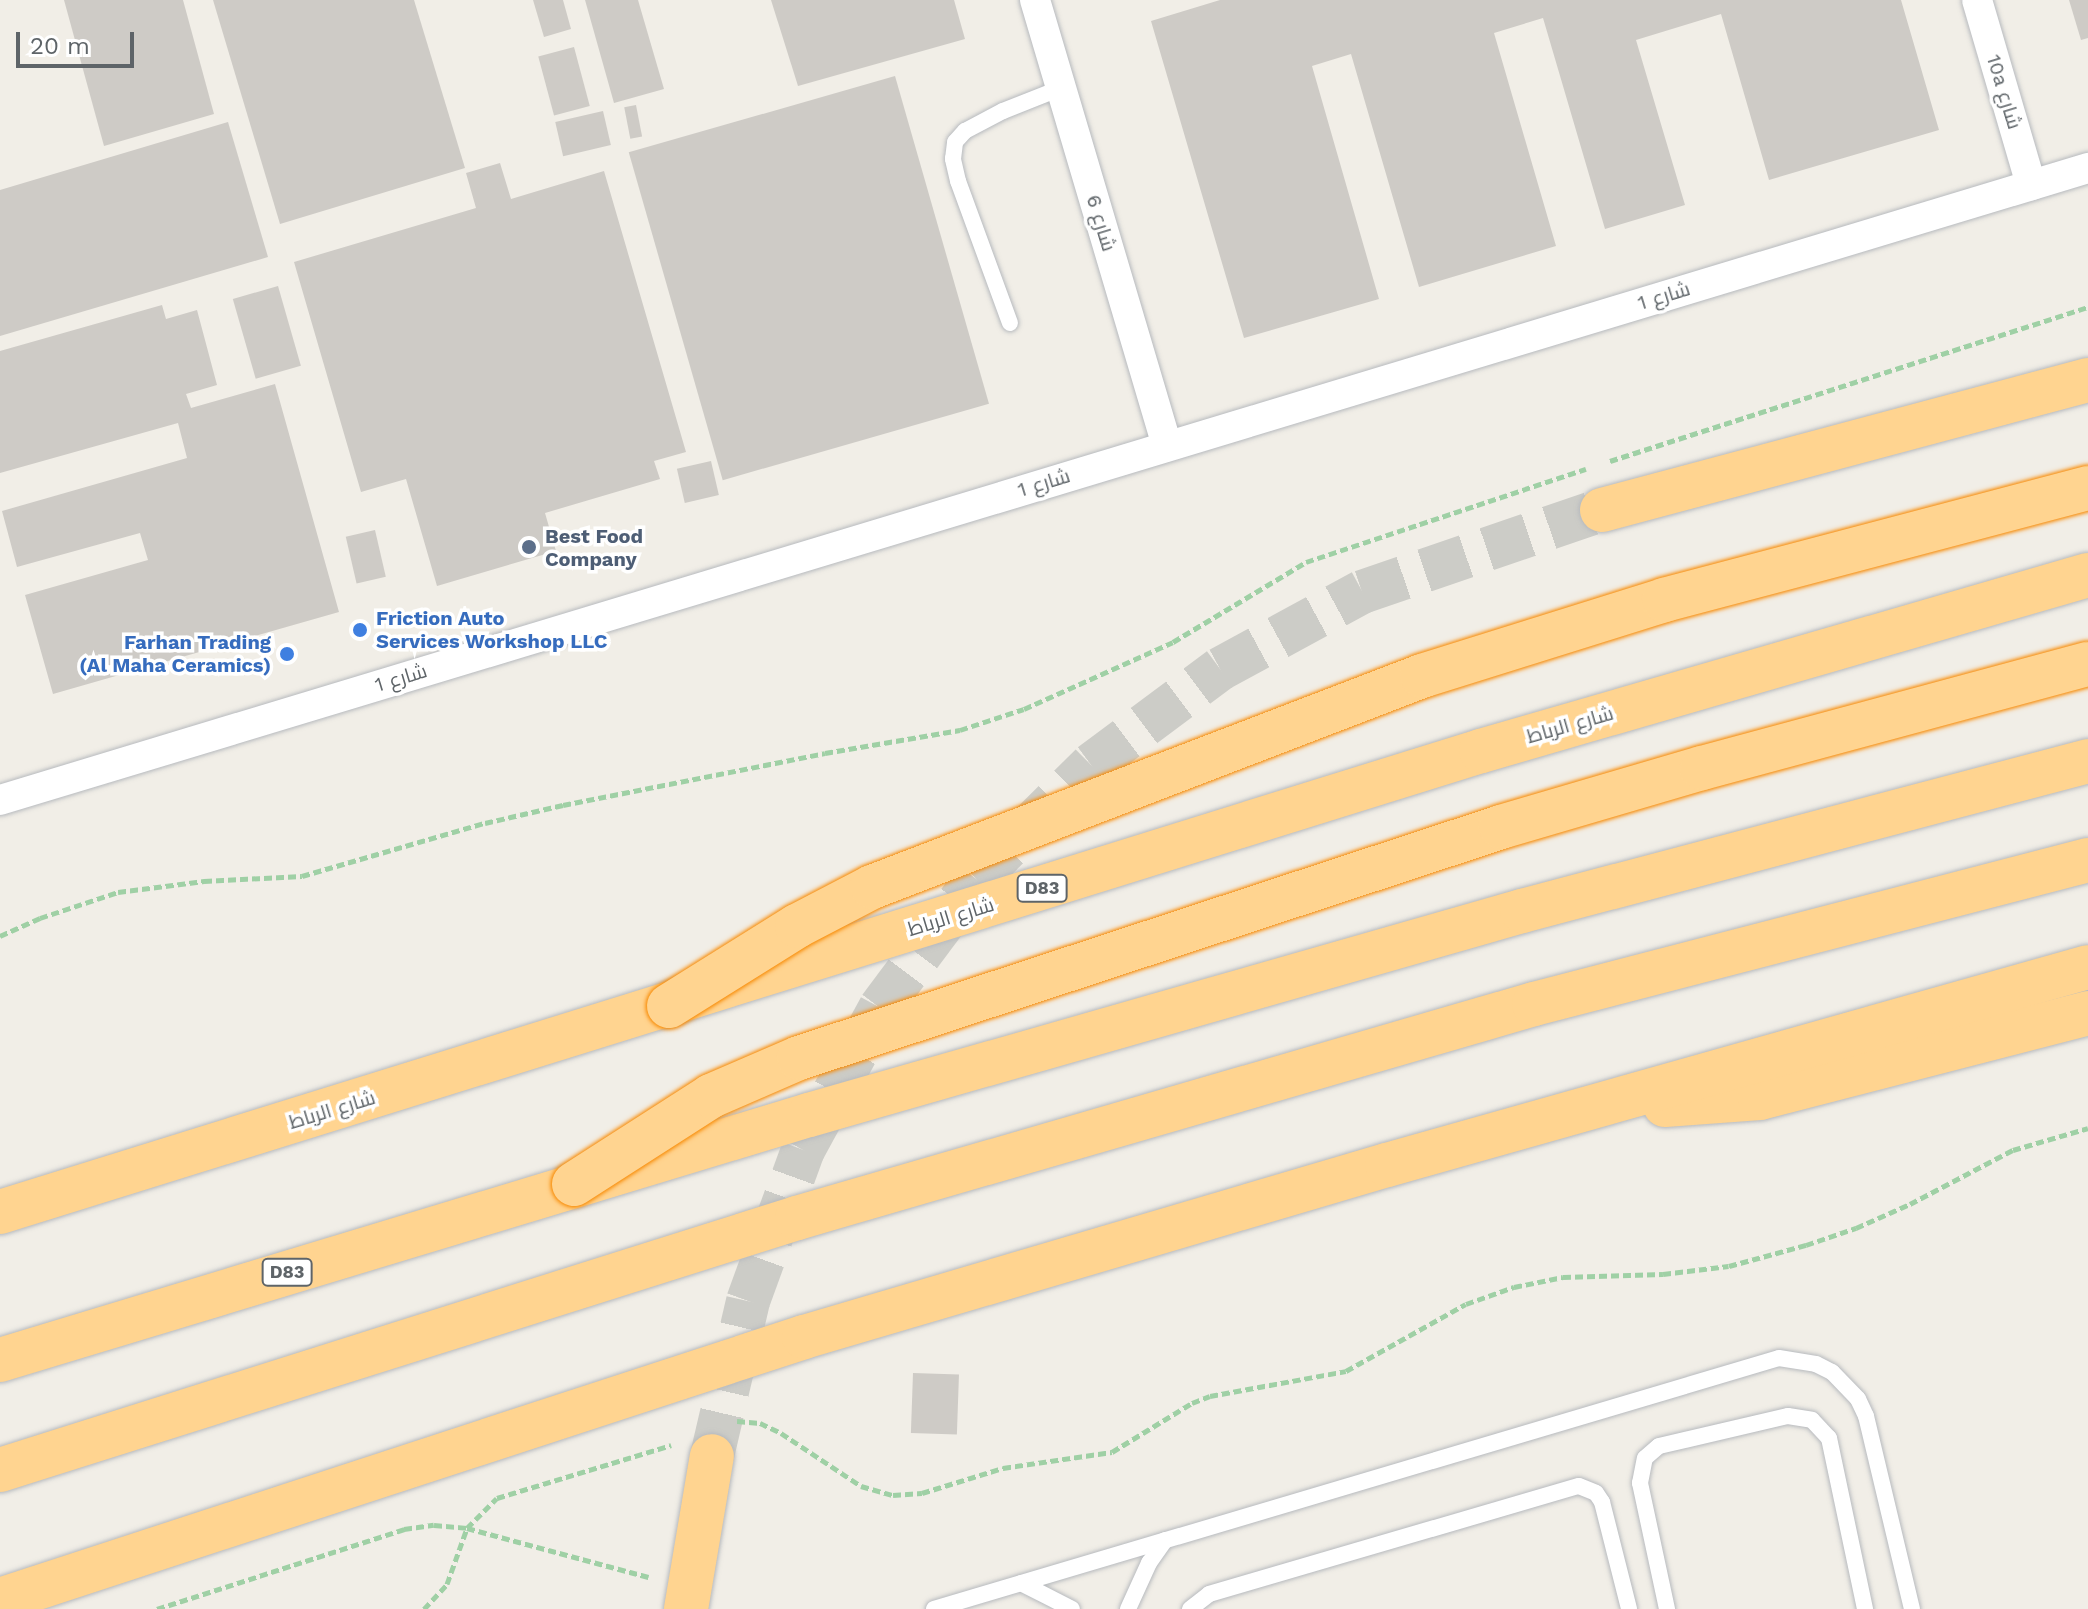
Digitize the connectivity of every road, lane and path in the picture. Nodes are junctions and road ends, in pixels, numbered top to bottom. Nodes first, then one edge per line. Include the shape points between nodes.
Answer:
1 (1035, 0) edge
2 (1977, 0) edge
3 (1061, 88) junction
4 (2088, 168) edge
5 (2031, 185) junction
6 (2088, 307) edge
7 (1010, 323) dead end
8 (2088, 380) edge
9 (1167, 445) junction
10 (1605, 462) dead end
11 (1591, 467) dead end
12 (2088, 488) edge
13 (1602, 510) tunnel mouth
14 (2088, 575) edge
15 (2088, 664) edge
16 (2088, 761) edge
17 (0, 800) edge
18 (2088, 860) edge
19 (0, 936) edge
20 (2088, 967) edge
21 (669, 1006) junction
22 (2088, 1013) edge
23 (1595, 1107) junction
24 (2088, 1128) edge
25 (574, 1184) junction
26 (0, 1212) edge
27 (0, 1360) edge
28 (706, 1440) junction
29 (0, 1470) edge
30 (467, 1528) junction
31 (1165, 1540) junction
32 (650, 1578) dead end
33 (1021, 1583) junction
34 (0, 1600) edge
35 (157, 1609) edge
36 (424, 1609) edge
37 (686, 1609) edge
38 (934, 1609) edge
39 (1072, 1609) edge
40 (1128, 1609) edge
41 (1190, 1609) edge
42 (1629, 1609) edge
43 (1667, 1609) edge
44 (1865, 1609) edge
45 (1912, 1609) edge

1 - 3 street, شارع 6
2 - 5 street, 10a شارع
3 - 7 lane via 990,117 955,142 958,181
3 - 9 street, شارع 6
4 - 5 street, شارع 1
5 - 9 street, شارع 1
6 - 10 path
8 - 13 highway
9 - 17 street, شارع 1
11 - 19 path via 1306,562 1173,642 1024,709 960,730 563,805 302,876 118,892
12 - 21 highway, bridge via 1664,600 1393,687 872,887 797,926
14 - 21 highway, شارع الرباط / D83 via 1481,751
15 - 25 highway, bridge via 1501,827 799,1058 711,1096
16 - 25 highway, D83 via 1507,915
18 - 29 highway via 1534,1004 797,1218
20 - 23 highway
21 - 26 highway, شارع الرباط / D83
22 - 23 highway via 1760,1098
23 - 34 highway via 804,1337
24 - 28 path via 2013,1150 1910,1204 1806,1245 1729,1266 1563,1277 1514,1287 1466,1304 1346,1371 1192,1403 1112,1452 1003,1468 922,1493 893,1495 861,1486 760,1423 738,1421
25 - 27 highway, D83
28 - 30 path via 497,1498
28 - 37 highway
30 - 32 path
30 - 35 path via 404,1529
30 - 36 path via 447,1584
31 - 33 lane
31 - 40 lane
31 - 45 lane via 1779,1358 1798,1359 1847,1384 1866,1416
33 - 38 lane
33 - 39 lane
41 - 42 lane via 1209,1594 1579,1486 1602,1502
43 - 44 lane via 1640,1483 1645,1458 1659,1446 1788,1416 1812,1420 1829,1438

